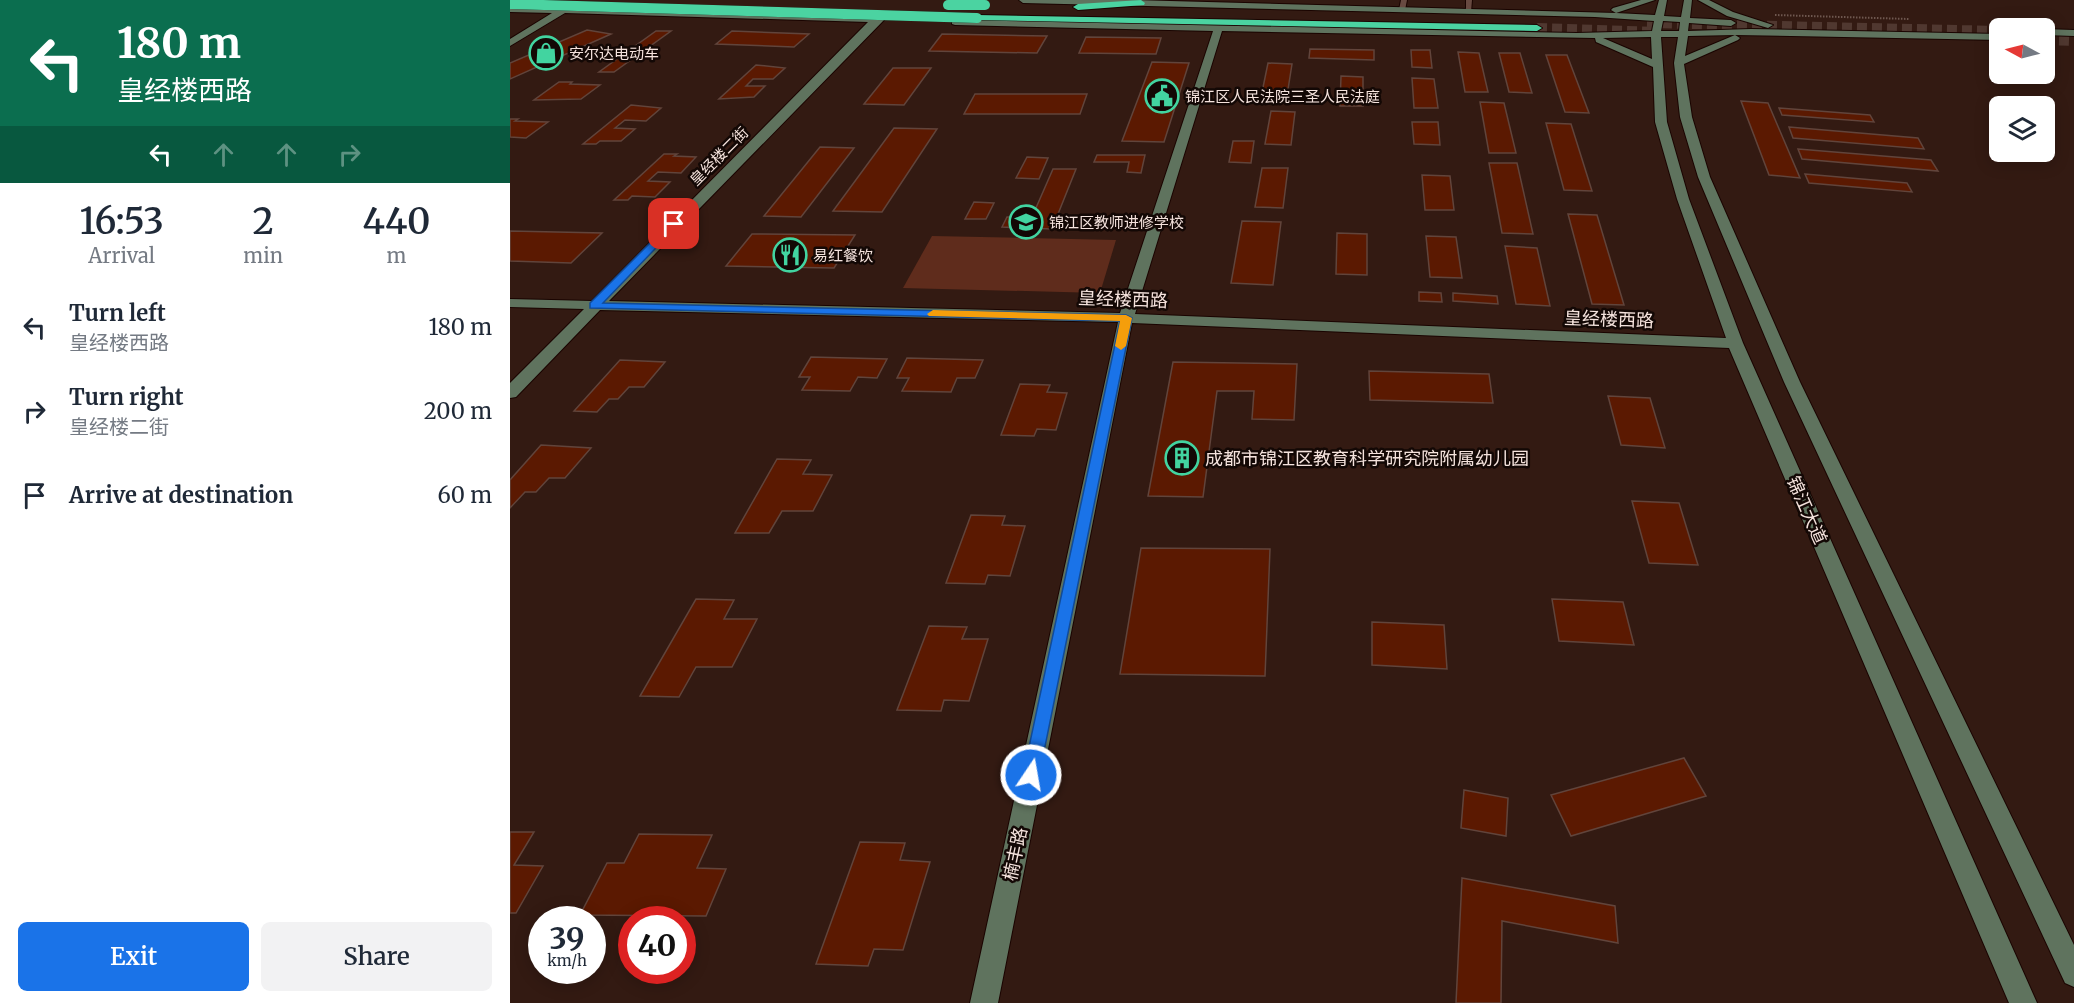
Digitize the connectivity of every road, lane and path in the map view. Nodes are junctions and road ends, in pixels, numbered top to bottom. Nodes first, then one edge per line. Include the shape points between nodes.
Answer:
1 (579, 0) edge
2 (630, 0) edge
3 (681, 0) edge
4 (1023, 0) edge
5 (1469, 0) edge
6 (1651, 0) edge
7 (1663, 0) edge
8 (1688, 0) edge
9 (1702, 0) edge
10 (819, 3) dead end
11 (1141, 3) junction
12 (1230, 3) edge
13 (938, 4) dead end
14 (1403, 5) edge
15 (510, 6) edge
16 (997, 6) dead end
17 (1008, 6) dead end
18 (1078, 7) junction
19 (562, 11) junction
20 (1469, 11) junction
21 (1549, 13) junction
22 (1594, 14) junction
23 (1776, 15) dead end
24 (694, 16) junction
25 (977, 18) junction
26 (1912, 19) dead end
27 (876, 20) junction
28 (1074, 25) junction
29 (1768, 25) junction
30 (1989, 26) edge
31 (1657, 27) junction
32 (1683, 27) junction
33 (1218, 29) junction
34 (2055, 29) edge
35 (1751, 32) junction
36 (2074, 33) edge
37 (1559, 35) junction
38 (1577, 36) junction
39 (1989, 37) edge
40 (2055, 38) edge
41 (2074, 39) edge
42 (510, 43) edge
43 (1679, 63) junction
44 (1656, 65) junction
45 (510, 303) edge
46 (594, 306) junction
47 (1126, 318) junction
48 (1735, 343) junction
49 (510, 393) edge
50 (2074, 974) edge
51 (984, 1003) edge
52 (2023, 1003) edge

1 - 19 main road
2 - 10 highway
3 - 24 main road via 670,6 676,12
4 - 11 main road
5 - 20 lane
6 - 22 main road
7 - 31 main road, 锦江大道
8 - 32 main road
9 - 29 main road via 1730,14
11 - 12 main road
11 - 18 highway
12 - 14 main road
13 - 16 highway, bridge
14 - 20 main road
15 - 19 main road
15 - 25 highway, bridge
17 - 18 highway
18 - 25 highway via 1538,24
19 - 24 main road
19 - 42 main road
20 - 21 main road
21 - 22 main road
21 - 37 main road via 1568,25 1567,31
22 - 31 main road
23 - 26 path
24 - 27 main road
25 - 28 highway
27 - 28 main road
27 - 46 main road, 皇经楼二街
28 - 33 main road
29 - 30 main road
29 - 32 main road
31 - 32 main road
31 - 32 main road
31 - 38 main road
31 - 44 main road, 锦江大道
32 - 35 main road
32 - 43 main road
33 - 37 main road
33 - 47 main road, 楠丰路
34 - 36 main road
35 - 39 main road
35 - 43 main road
37 - 38 main road
38 - 44 main road via 1618,46
40 - 41 main road
43 - 50 main road via 1686,117 1704,177 1750,288
44 - 48 main road, 锦江大道 via 1664,133 1683,199
45 - 46 main road, 皇经楼西路
46 - 47 main road, 皇经楼西路
46 - 49 main road, 皇经楼二街
47 - 48 main road, 皇经楼西路
47 - 51 main road, 楠丰路
48 - 52 main road, 锦江大道

